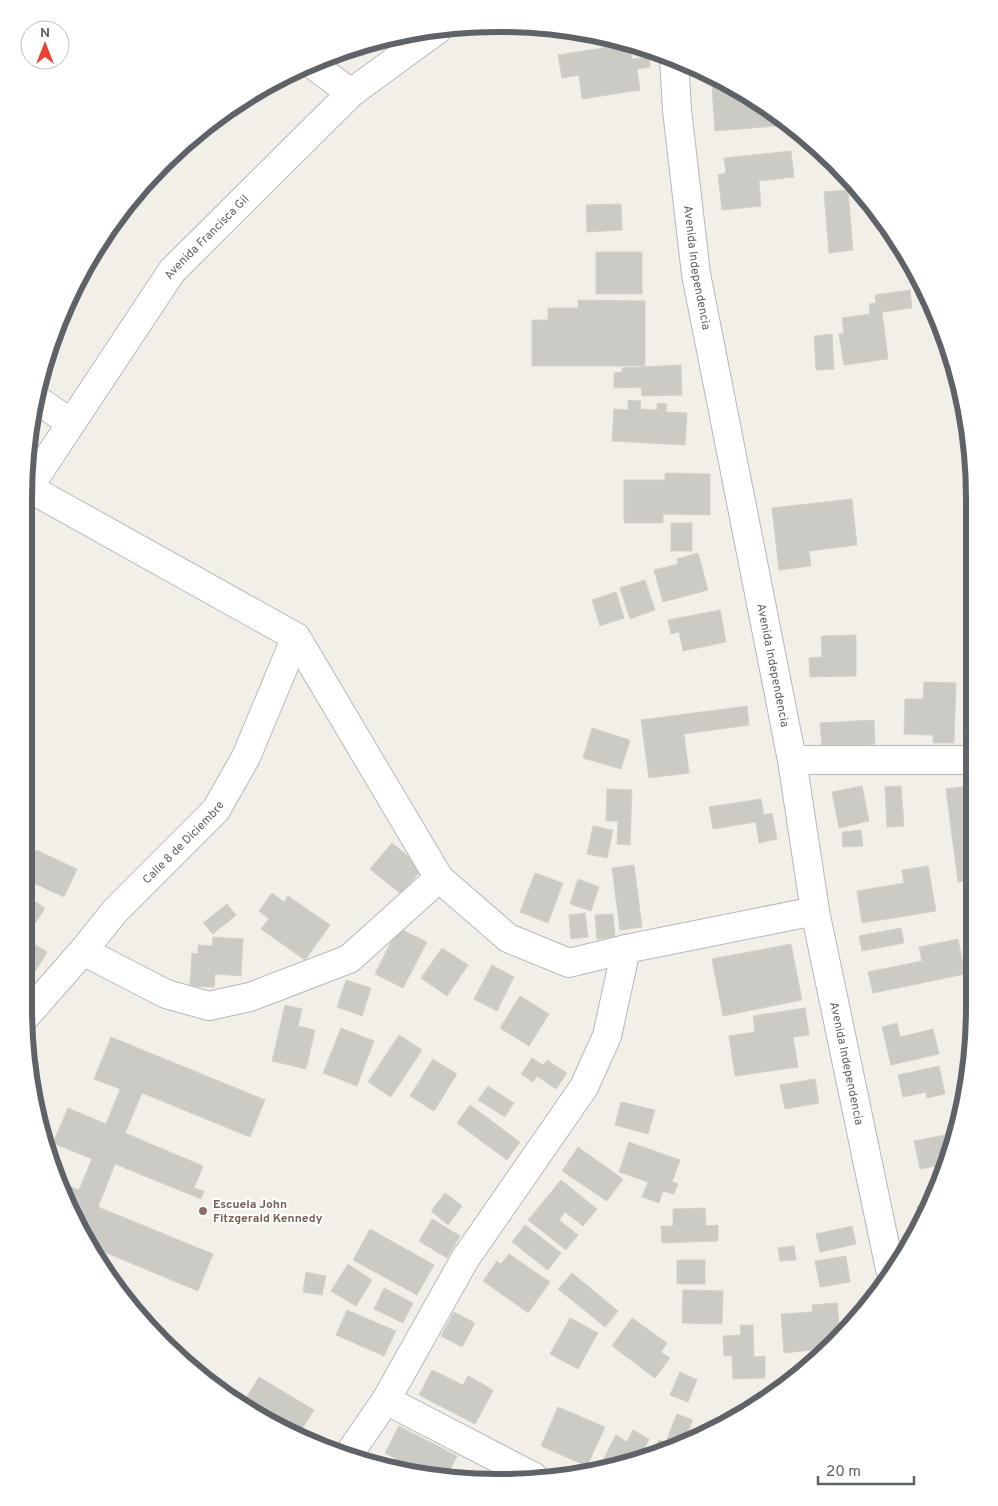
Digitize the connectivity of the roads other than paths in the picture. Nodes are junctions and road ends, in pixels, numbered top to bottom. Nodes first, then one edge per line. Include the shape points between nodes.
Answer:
1 (426, 38) edge
2 (674, 67) edge
3 (318, 69) edge
4 (351, 93) junction
5 (42, 403) edge
6 (71, 423) junction
7 (33, 481) edge
8 (33, 492) edge
9 (296, 637) junction
10 (792, 760) junction
11 (965, 760) edge
12 (439, 878) junction
13 (815, 911) junction
14 (626, 949) junction
15 (83, 951) junction
16 (33, 1008) edge
17 (889, 1263) edge
18 (386, 1400) junction
19 (352, 1450) edge
20 (527, 1473) edge

1 - 4 street, Avenida Francisca Gil
2 - 10 street, Avenida Independencia via 696,274
3 - 4 street
4 - 6 street, Avenida Francisca Gil via 172,271
5 - 6 street
6 - 7 street, Avenida Francisca Gil
8 - 9 street
9 - 12 street
9 - 15 street, Calle 8 de Diciembre via 246,757 216,810 115,911
10 - 11 street
10 - 13 street, Avenida Independencia
12 - 14 street via 508,938 568,962
12 - 15 street via 349,959 250,996 209,1006 166,994
13 - 14 street
13 - 17 street, Avenida Independencia
14 - 18 street via 607,1036 584,1087 465,1259
15 - 16 street, Calle 8 de Diciembre
18 - 19 street
18 - 20 street

